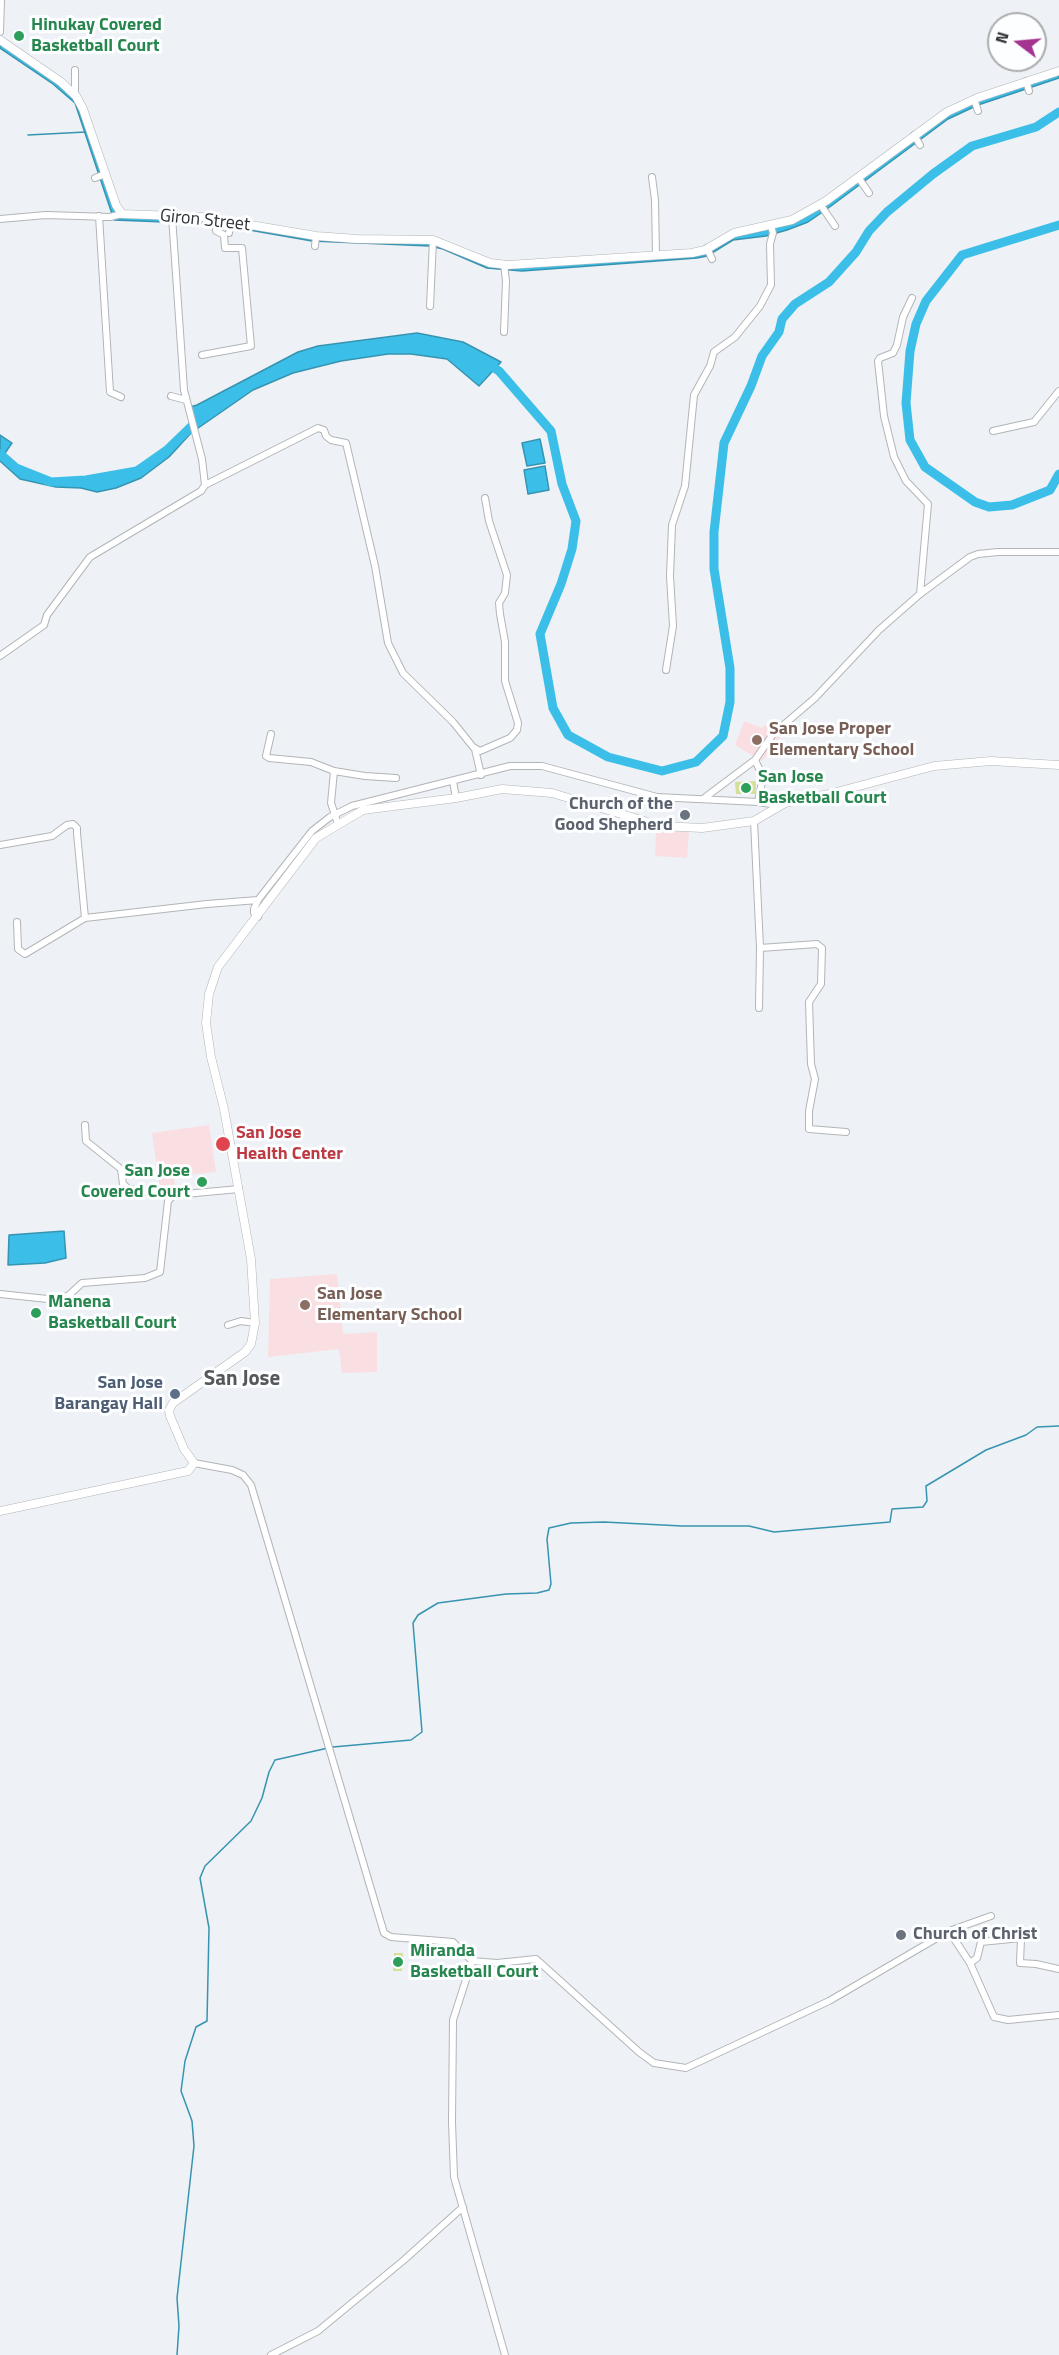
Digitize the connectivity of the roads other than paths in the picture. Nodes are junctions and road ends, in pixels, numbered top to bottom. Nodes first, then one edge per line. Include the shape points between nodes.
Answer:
1 (1, 0) edge
2 (0, 32) edge
3 (0, 40) edge
4 (75, 70) dead end
5 (1059, 71) edge
6 (1026, 82) junction
7 (1029, 91) dead end
8 (75, 95) junction
9 (914, 136) junction
10 (920, 145) dead end
11 (652, 177) dead end
12 (860, 180) junction
13 (869, 193) dead end
14 (821, 205) junction
15 (116, 215) junction
16 (99, 216) junction
17 (0, 219) edge
18 (172, 219) junction
19 (216, 222) junction
20 (231, 223) junction
21 (835, 226) dead end
22 (772, 229) junction
23 (229, 233) dead end
24 (316, 237) junction
25 (432, 243) junction
26 (315, 246) dead end
27 (656, 255) junction
28 (504, 267) junction
29 (912, 298) dead end
30 (430, 306) dead end
31 (504, 332) dead end
32 (202, 355) dead end
33 (1059, 391) edge
34 (171, 396) dead end
35 (121, 397) dead end
36 (187, 404) junction
37 (993, 431) dead end
38 (205, 485) junction
39 (485, 498) dead end
40 (1059, 552) edge
41 (920, 594) junction
42 (0, 656) edge
43 (666, 670) dead end
44 (271, 734) dead end
45 (476, 749) junction
46 (755, 760) junction
47 (1059, 765) edge
48 (334, 771) junction
49 (481, 775) junction
50 (396, 778) dead end
51 (453, 781) junction
52 (456, 798) junction
53 (703, 799) junction
54 (758, 802) junction
55 (778, 806) junction
56 (334, 815) junction
57 (754, 821) junction
58 (338, 824) junction
59 (0, 845) edge
60 (258, 900) junction
61 (258, 917) junction
62 (85, 918) junction
63 (16, 922) dead end
64 (760, 948) junction
65 (759, 1008) dead end
66 (85, 1125) dead end
67 (846, 1132) dead end
68 (238, 1189) junction
69 (174, 1195) junction
70 (0, 1294) edge
71 (255, 1323) junction
72 (228, 1325) dead end
73 (194, 1463) junction
74 (0, 1511) edge
75 (991, 1916) dead end
76 (949, 1931) junction
77 (472, 1961) junction
78 (970, 1963) junction
79 (1059, 1970) edge
80 (1059, 2015) edge
81 (463, 2207) junction
82 (271, 2355) edge
83 (505, 2355) edge

1 - 2 street
3 - 8 street via 7,49
4 - 8 street
5 - 6 street, Giron Street
6 - 7 street
6 - 9 street, Giron Street via 976,105 947,112
8 - 15 street via 86,117 101,176 119,211
9 - 10 street
9 - 12 street, Giron Street
11 - 27 street
12 - 13 street
12 - 14 street, Giron Street
14 - 21 street
14 - 22 street, Giron Street via 798,221
15 - 16 street
15 - 18 street, Giron Street
16 - 17 street
16 - 35 street via 110,392
18 - 19 street, Giron Street
18 - 36 street
19 - 20 street, Giron Street
19 - 32 street via 216,231 224,235 225,248 242,248 251,346
20 - 23 street
20 - 24 street, Giron Street
22 - 27 street, Giron Street via 734,233 712,251 690,257
22 - 43 street via 771,285 735,337 714,352 694,395 685,486 672,525 673,626
24 - 25 street, Giron Street via 342,242
24 - 26 street
25 - 28 street, Giron Street via 482,263
25 - 30 street
27 - 28 street, Giron Street
28 - 31 street
29 - 41 street via 893,353 878,361 884,416 894,457 906,481 928,504
33 - 37 street via 1034,422
34 - 36 street
36 - 38 street
38 - 42 street via 90,557 47,615 44,625
38 - 45 street via 318,428 328,438 346,442 375,566 388,643 403,673
39 - 45 street via 507,575 505,593 499,603 505,681 518,723 510,738 480,751
40 - 41 street via 978,554
41 - 46 street via 773,734
44 - 48 street via 267,757 311,762
45 - 49 street
46 - 53 street
46 - 54 street via 763,777
47 - 55 street via 991,761 934,766
48 - 50 street
48 - 56 street
49 - 51 street
49 - 53 street via 510,766 542,766 657,796
51 - 52 street
51 - 56 street via 352,806
52 - 57 street via 502,789 532,791 552,793 661,826 702,828
52 - 58 street via 363,810
53 - 54 street
54 - 55 street
55 - 57 street
56 - 58 street
56 - 60 street via 312,831
57 - 64 street
58 - 61 street via 316,838
59 - 62 street via 52,836 73,824 77,828
60 - 61 street via 254,909
60 - 62 street
61 - 68 street via 218,967 209,994 206,1023
62 - 63 street via 25,954 18,949
64 - 65 street
64 - 67 street via 817,944 822,948 821,984 809,1002 815,1079 809,1129
66 - 69 street via 86,1141 121,1169 126,1187
68 - 69 street
68 - 71 street via 251,1259
69 - 70 street via 168,1201 160,1272 145,1278 82,1283 57,1300
71 - 72 street via 241,1321
71 - 73 street via 251,1344 245,1352 178,1398 169,1410 184,1449
73 - 74 street via 188,1471
73 - 77 street via 232,1470 243,1475 250,1485 384,1933 400,1939 453,1942
75 - 76 street
76 - 77 street via 829,2001 686,2068 654,2063 536,1959
76 - 78 street
77 - 81 street via 453,2020 454,2178
78 - 79 street via 977,1958 981,1942 1021,1938 1020,1963
78 - 80 street via 994,2017 1008,2020
81 - 82 street via 318,2331
81 - 83 street

